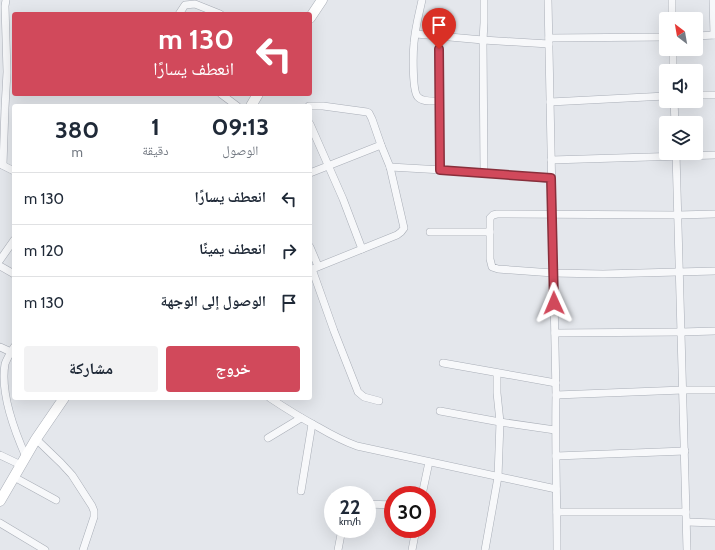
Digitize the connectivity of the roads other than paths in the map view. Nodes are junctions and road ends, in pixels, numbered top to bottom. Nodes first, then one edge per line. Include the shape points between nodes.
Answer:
1 (6, 0) edge
2 (322, 0) edge
3 (422, 0) edge
4 (484, 0) edge
5 (548, 0) edge
6 (672, 0) edge
7 (713, 0) edge
8 (181, 12) edge
9 (215, 12) edge
10 (672, 12) edge
11 (312, 15) edge
12 (3, 34) edge
13 (416, 34) junction
14 (714, 35) edge
15 (439, 36) junction
16 (703, 36) edge
17 (659, 37) edge
18 (483, 40) junction
19 (549, 41) junction
20 (703, 95) edge
21 (715, 95) edge
22 (224, 96) edge
23 (659, 96) edge
24 (439, 101) junction
25 (550, 102) junction
26 (234, 104) edge
27 (312, 106) edge
28 (2, 107) edge
29 (312, 129) edge
30 (381, 145) junction
31 (703, 155) edge
32 (715, 155) edge
33 (659, 156) edge
34 (551, 160) junction
35 (676, 160) edge
36 (2, 164) edge
37 (328, 166) junction
38 (390, 167) junction
39 (12, 170) edge
40 (440, 170) junction
41 (312, 172) edge
42 (484, 173) junction
43 (551, 178) junction
44 (552, 214) junction
45 (715, 214) edge
46 (678, 215) junction
47 (430, 232) dead end
48 (490, 232) junction
49 (12, 243) edge
50 (362, 249) junction
51 (0, 260) edge
52 (0, 266) edge
53 (313, 268) edge
54 (715, 271) edge
55 (679, 272) junction
56 (12, 273) edge
57 (553, 273) junction
58 (715, 330) edge
59 (681, 332) junction
60 (555, 334) junction
61 (0, 347) edge
62 (12, 350) edge
63 (443, 363) dead end
64 (497, 373) junction
65 (556, 383) junction
66 (683, 390) junction
67 (715, 390) edge
68 (556, 395) junction
69 (63, 400) edge
70 (273, 400) edge
71 (379, 400) dead end
72 (440, 411) dead end
73 (301, 418) junction
74 (500, 422) junction
75 (312, 424) junction
76 (555, 430) junction
77 (268, 438) dead end
78 (36, 439) junction
79 (685, 452) junction
80 (0, 454) edge
81 (556, 456) junction
82 (24, 461) junction
83 (429, 462) junction
84 (14, 477) junction
85 (498, 477) junction
86 (424, 486) edge
87 (556, 489) junction
88 (301, 491) dead end
89 (56, 500) dead end
90 (0, 501) edge
91 (557, 512) junction
92 (686, 512) junction
93 (687, 522) junction
94 (0, 523) edge
95 (715, 523) edge
96 (341, 538) edge
97 (414, 538) edge
98 (45, 550) edge
99 (83, 550) edge
100 (339, 550) edge
101 (412, 550) edge
102 (485, 550) edge
103 (557, 550) edge
104 (688, 550) edge

1 - 12 street
2 - 11 street
3 - 13 street
4 - 18 street
5 - 19 street
6 - 10 street
7 - 14 street
8 - 9 street via 186,6 195,4
12 - 28 street via 7,72
13 - 15 street
13 - 24 street via 415,92 421,99
14 - 16 street
15 - 18 street
15 - 24 street
17 - 19 street
18 - 19 street
18 - 42 street
19 - 25 street
20 - 21 street
22 - 26 street
23 - 25 street
24 - 40 street
25 - 34 street
27 - 30 street via 369,113
28 - 36 street
29 - 37 street
30 - 37 street
30 - 38 street
31 - 32 street
33 - 34 street
34 - 43 street
35 - 46 street
36 - 39 street
37 - 41 street
37 - 50 street
38 - 40 street
38 - 50 street via 404,228 397,235
40 - 42 street
42 - 43 street
43 - 44 street
44 - 46 street
44 - 48 street via 493,215 490,218
44 - 57 street
45 - 46 street
46 - 55 street
47 - 48 street
48 - 57 street via 490,258 494,268
49 - 51 street
50 - 53 street
52 - 56 street
53 - 71 street via 358,392 364,397
54 - 55 street
55 - 57 street
55 - 59 street
57 - 60 street
58 - 59 street
59 - 60 street
59 - 66 street
60 - 65 street
61 - 62 street
62 - 82 street via 5,362 3,388 7,411
63 - 64 street
64 - 65 street
64 - 74 street
65 - 68 street
66 - 67 street
66 - 68 street
66 - 79 street
68 - 76 street
69 - 78 street
70 - 73 street
72 - 74 street
73 - 75 street
73 - 77 street
74 - 76 street
74 - 85 street
75 - 83 street via 357,446
75 - 88 street
76 - 81 street
78 - 82 street
78 - 99 street via 72,475 92,506 94,517
79 - 81 street
79 - 92 street
80 - 82 street
81 - 87 street
82 - 84 street
83 - 85 street
83 - 86 street
84 - 89 street
84 - 90 street
85 - 87 street
85 - 102 street
87 - 91 street
91 - 92 street
91 - 103 street
92 - 93 street
93 - 95 street
93 - 104 street
94 - 98 street
96 - 100 street
97 - 101 street

